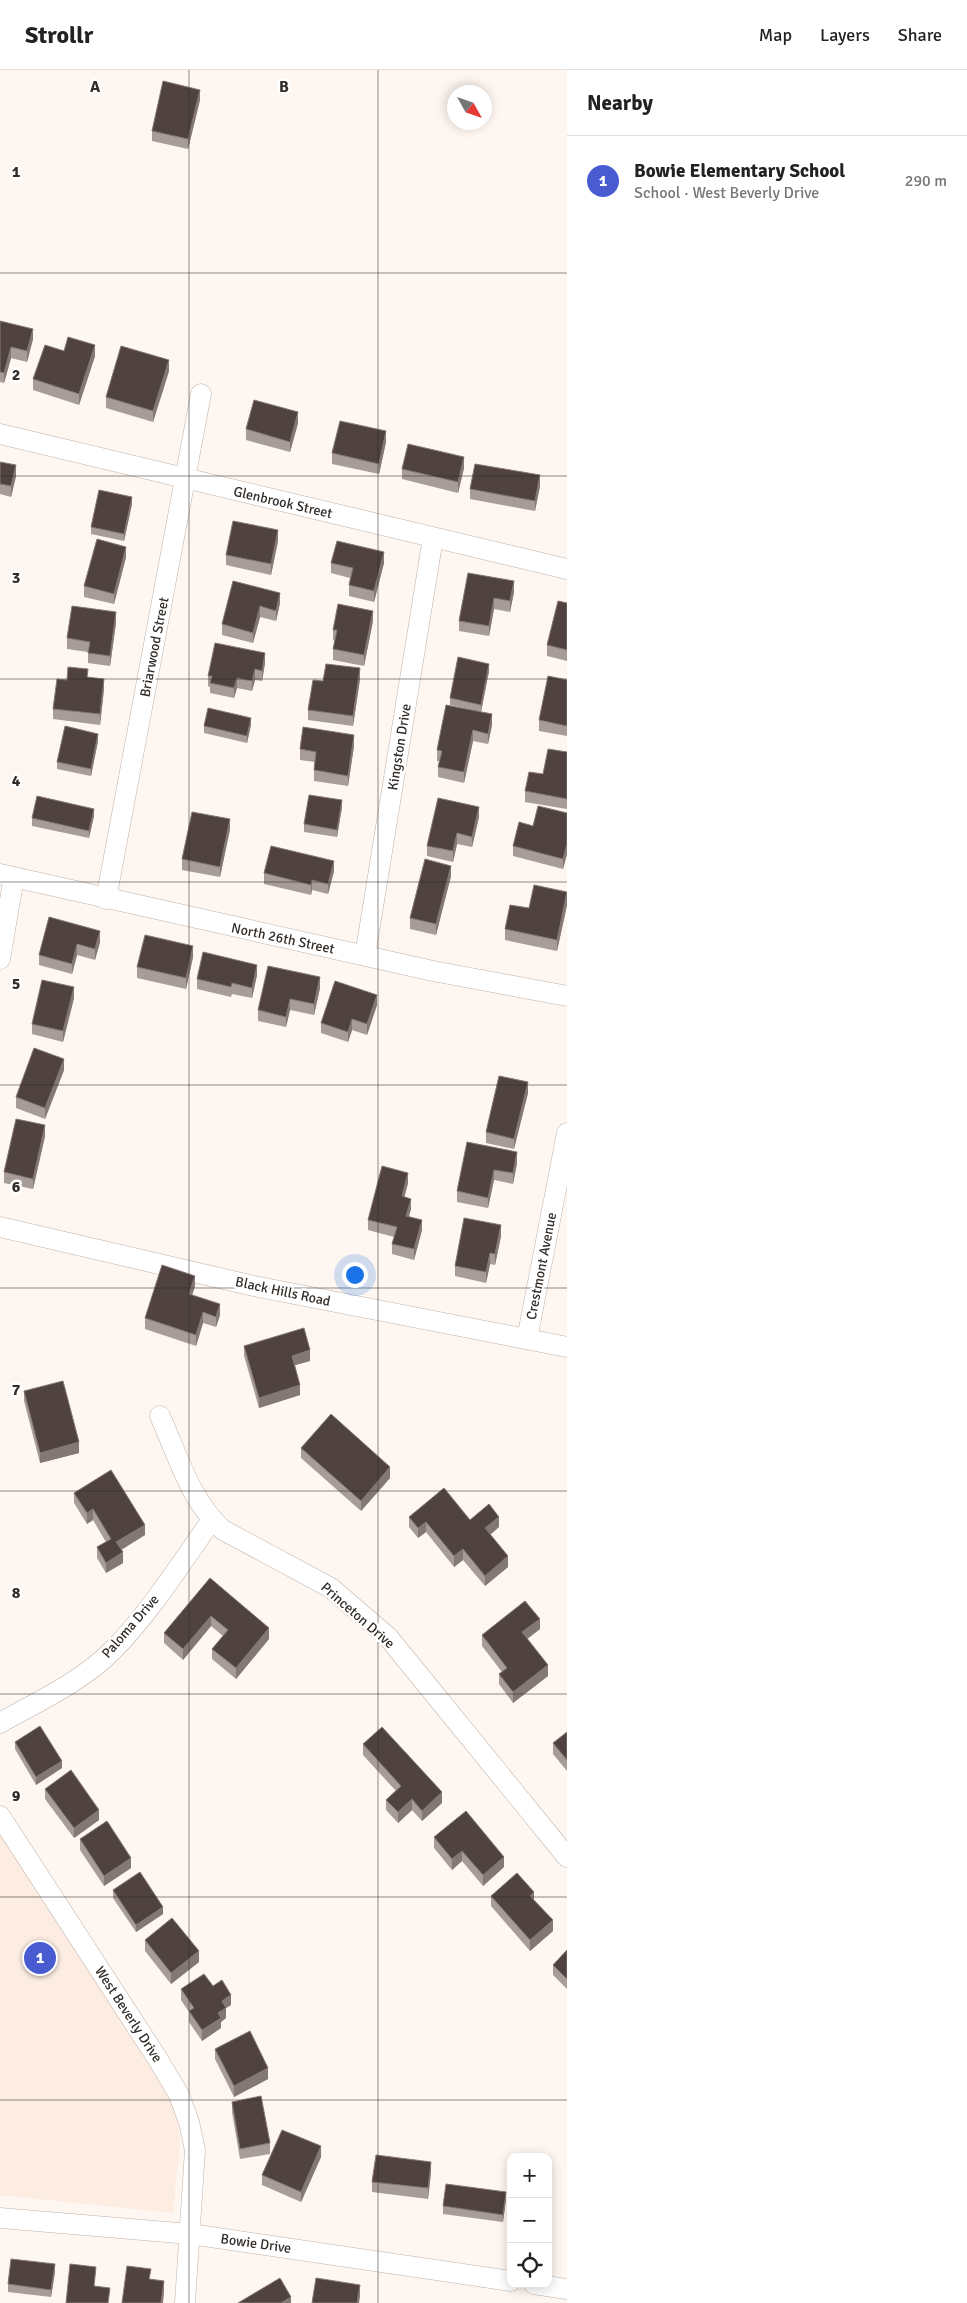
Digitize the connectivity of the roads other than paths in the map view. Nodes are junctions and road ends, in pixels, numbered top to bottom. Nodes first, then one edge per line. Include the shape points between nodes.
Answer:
1 (201, 394) dead end
2 (0, 434) edge
3 (185, 479) junction
4 (433, 538) junction
5 (567, 569) edge
6 (7, 875) edge
7 (106, 899) junction
8 (365, 956) junction
9 (0, 959) edge
10 (567, 996) edge
11 (567, 1133) edge
12 (0, 1227) edge
13 (527, 1339) junction
14 (567, 1347) edge
15 (160, 1416) dead end
16 (212, 1520) junction
17 (0, 1723) edge
18 (0, 1816) edge
19 (567, 1857) edge
20 (0, 2218) edge
21 (190, 2234) junction
22 (507, 2280) edge
23 (552, 2287) edge
24 (567, 2289) edge
25 (185, 2303) edge

1 - 3 street, Briarwood Street
2 - 3 street, Glenbrook Street
3 - 4 street, Glenbrook Street
3 - 7 street, Briarwood Street
4 - 5 street, Glenbrook Street
4 - 8 street, Kingston Drive
6 - 7 street, North 26th Street
6 - 9 street
7 - 8 street, North 26th Street
8 - 10 street, North 26th Street
11 - 13 street, Crestmont Avenue
12 - 13 street, Black Hills Road via 254,1286
13 - 14 street, Black Hills Road
15 - 16 street, Princeton Drive via 198,1499
16 - 17 street, Paloma Drive via 112,1652 76,1680
16 - 19 street, Princeton Drive via 223,1530 331,1588 388,1637
18 - 21 street, West Beverly Drive via 179,2095 195,2150
20 - 21 street, Bowie Drive
21 - 22 street, Bowie Drive
21 - 25 street, West Beverly Drive
23 - 24 street

